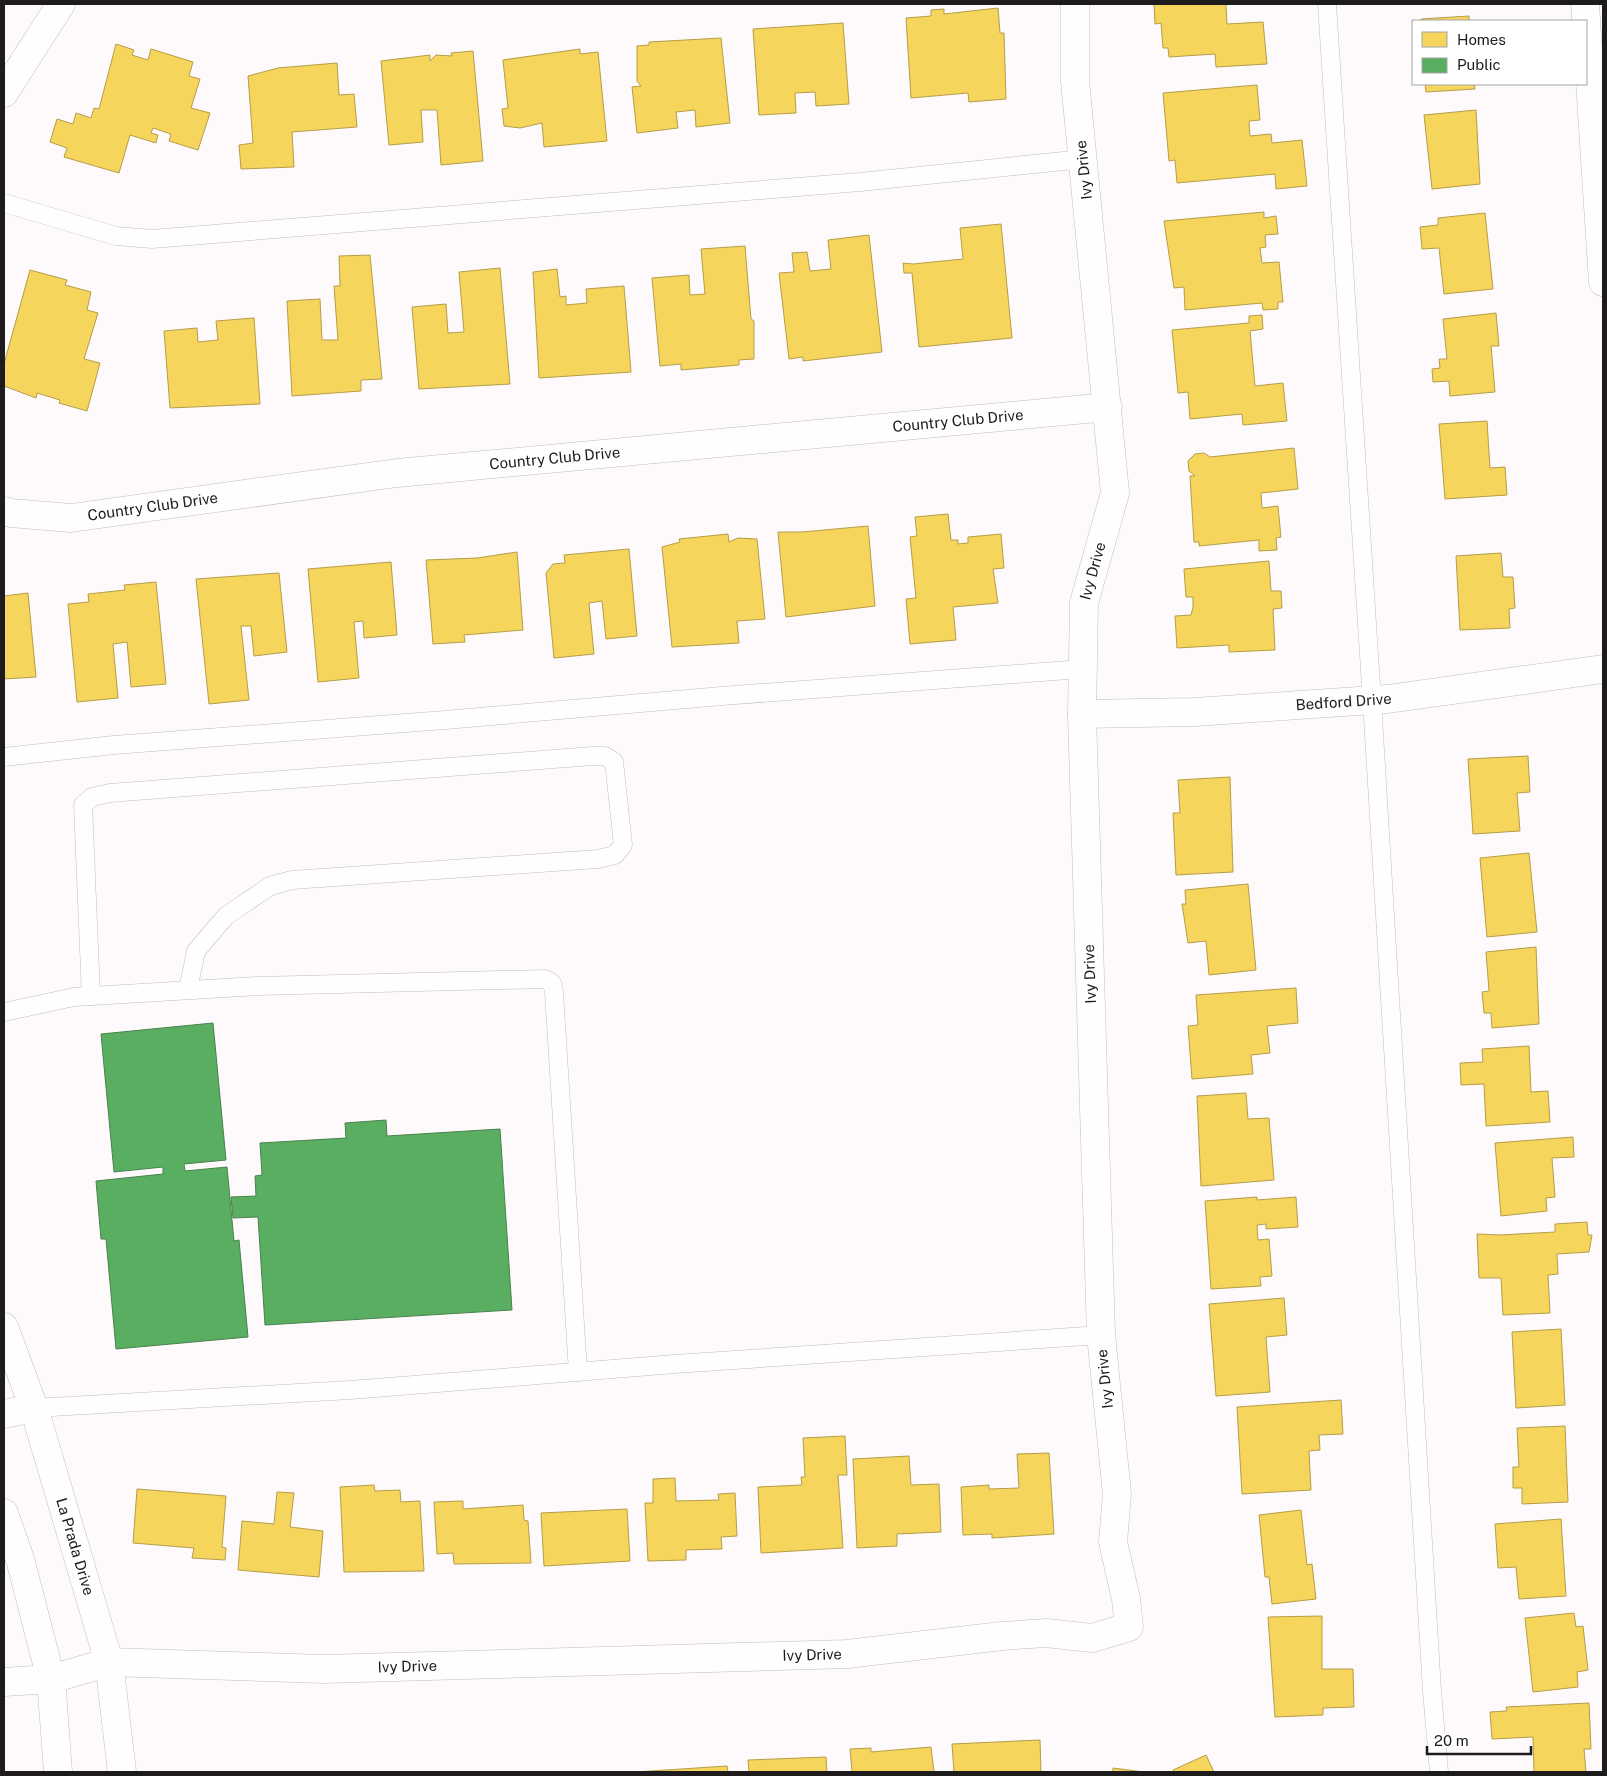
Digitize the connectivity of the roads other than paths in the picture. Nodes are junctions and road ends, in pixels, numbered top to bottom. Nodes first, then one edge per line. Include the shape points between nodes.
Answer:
1 (61, 4) edge
2 (1075, 4) edge
3 (1327, 4) edge
4 (1585, 4) edge
5 (1586, 20) edge
6 (1587, 31) edge
7 (4, 93) edge
8 (1083, 159) junction
9 (4, 203) edge
10 (1601, 221) edge
11 (1603, 282) edge
12 (1108, 408) junction
13 (4, 510) edge
14 (1082, 669) junction
15 (1603, 669) edge
16 (1372, 700) junction
17 (1082, 714) junction
18 (4, 757) edge
19 (188, 990) junction
20 (90, 996) junction
21 (4, 1012) edge
22 (4, 1327) edge
23 (1101, 1335) junction
24 (578, 1372) junction
25 (34, 1408) junction
26 (4, 1414) edge
27 (4, 1513) edge
28 (109, 1662) junction
29 (51, 1679) junction
30 (4, 1682) edge
31 (58, 1772) edge
32 (122, 1772) edge
33 (1439, 1772) edge

1 - 7 street
2 - 8 street, Ivy Drive via 1075,80
3 - 16 lane
4 - 5 street
6 - 10 street
8 - 9 lane via 850,183 152,239 116,236
8 - 12 street, Ivy Drive
10 - 11 street
12 - 13 street, Country Club Drive via 397,473 71,518
12 - 14 street, Ivy Drive via 1115,493 1084,603
14 - 17 street, Ivy Drive
14 - 18 lane via 114,745
15 - 16 street, Bedford Drive
16 - 17 street, Bedford Drive via 1196,712
16 - 33 lane
17 - 23 street, Ivy Drive
19 - 20 lane
19 - 20 lane via 196,951 226,916 270,886 292,880 615,855 623,845 614,762 605,756 593,756 110,793 92,797 83,805
19 - 24 lane via 545,979 552,983
20 - 21 lane
22 - 25 street, La Prada Drive
23 - 24 lane
23 - 28 street, Ivy Drive via 1117,1494 1112,1542 1126,1599 1129,1627 1092,1638 1046,1634 1002,1636 847,1654 324,1669
24 - 25 lane via 350,1390
25 - 26 street
25 - 28 street, La Prada Drive
27 - 29 street via 20,1559
28 - 29 street, Ivy Drive
28 - 32 street, La Prada Drive
29 - 30 street, Ivy Drive
29 - 31 street

